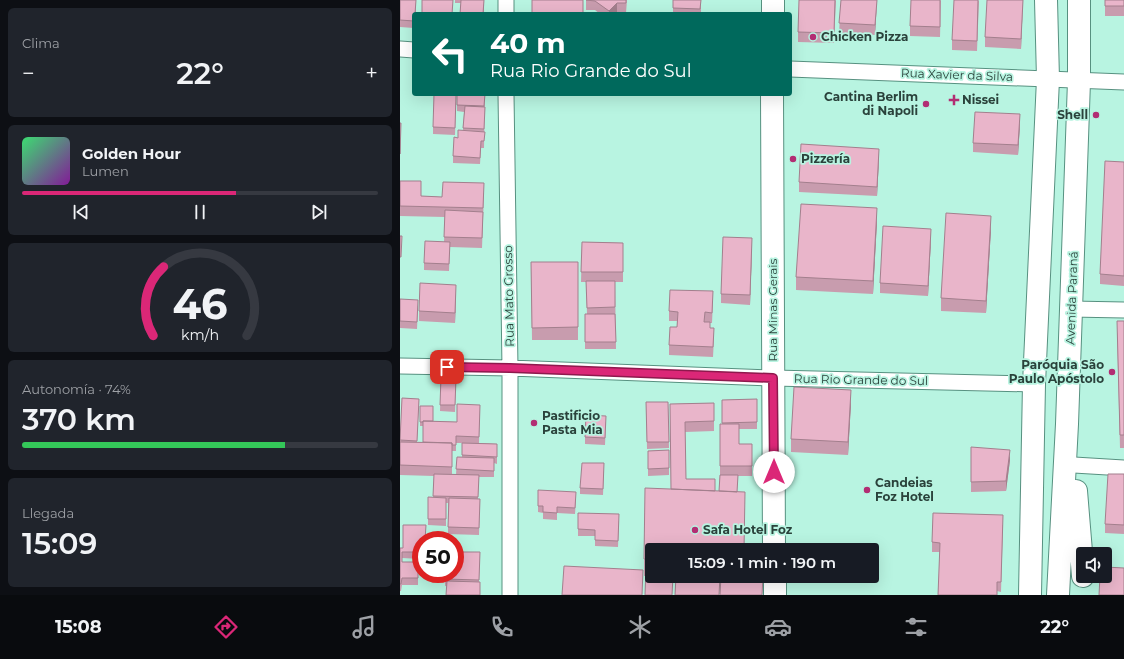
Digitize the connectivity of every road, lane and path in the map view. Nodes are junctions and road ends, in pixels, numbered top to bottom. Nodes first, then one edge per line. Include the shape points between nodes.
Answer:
1 (506, 0) edge
2 (773, 0) edge
3 (1046, 0) edge
4 (1079, 0) edge
5 (506, 12) edge
6 (773, 12) edge
7 (400, 49) edge
8 (412, 50) edge
9 (792, 69) edge
10 (1048, 78) junction
11 (1079, 80) junction
12 (1124, 82) edge
13 (506, 96) edge
14 (772, 96) edge
15 (1071, 309) junction
16 (1124, 310) edge
17 (400, 366) edge
18 (510, 368) junction
19 (773, 378) junction
20 (1034, 384) junction
21 (1067, 424) junction
22 (1074, 465) junction
23 (1124, 468) edge
24 (774, 543) edge
25 (1080, 547) edge
26 (774, 583) edge
27 (1084, 583) edge
28 (510, 595) edge
29 (775, 595) edge
30 (1030, 595) edge
31 (1058, 595) edge
32 (1085, 595) edge

1 - 5 street
2 - 6 main road
3 - 10 main road
4 - 11 main road, Avenida Paraná
7 - 8 street
9 - 10 street, Rua Xavier da Silva
10 - 11 street, Rua Xavier da Silva
10 - 20 main road
11 - 12 street, Rua Xavier da Silva
11 - 15 main road, Avenida Paraná
13 - 18 street, Rua Mato Grosso
14 - 19 main road, Rua Minas Gerais
15 - 16 street
15 - 21 main road, Avenida Paraná
17 - 18 street, Rua Rio Grande do Sul
18 - 19 street, Rua Rio Grande do Sul
18 - 28 street, Rua Mato Grosso
19 - 20 street, Rua Rio Grande do Sul
19 - 24 main road, Rua Minas Gerais
20 - 30 main road
21 - 22 main road
21 - 31 main road, Avenida Paraná
22 - 23 street
22 - 25 main road
26 - 29 main road
27 - 32 main road

